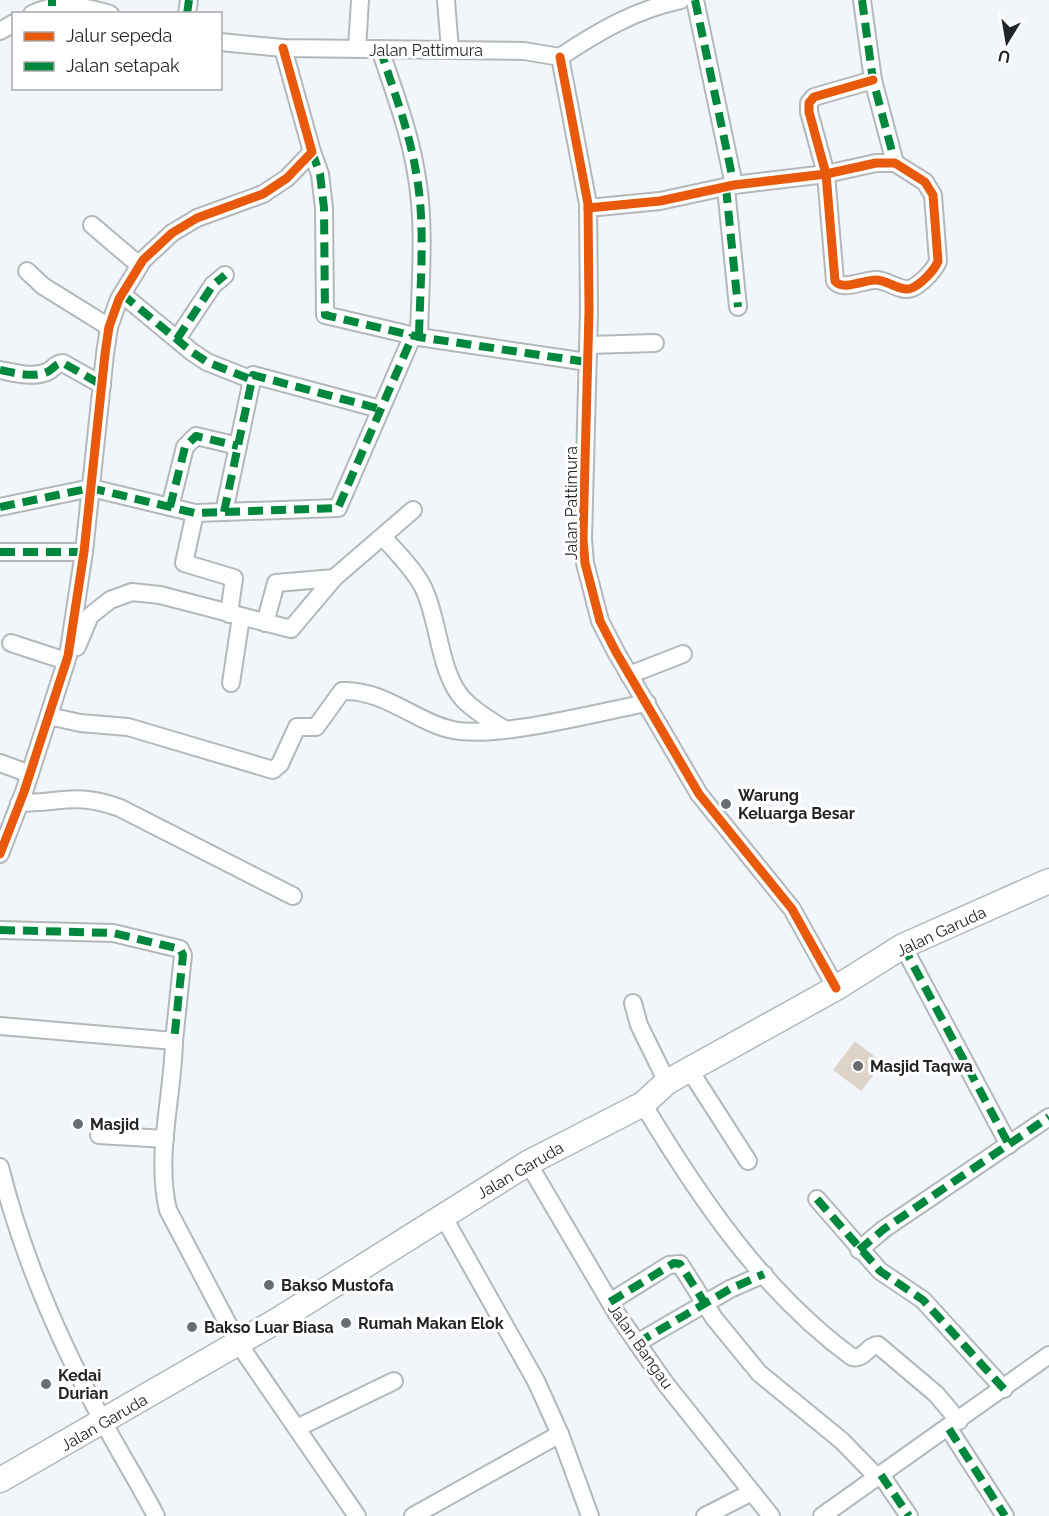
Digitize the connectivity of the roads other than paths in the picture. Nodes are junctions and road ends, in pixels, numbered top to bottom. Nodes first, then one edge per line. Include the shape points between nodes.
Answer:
1 (360, 0) edge
2 (446, 0) edge
3 (681, 0) edge
4 (695, 0) edge
5 (862, 0) edge
6 (52, 3) edge
7 (648, 4) edge
8 (36, 12) edge
9 (102, 12) edge
10 (222, 42) edge
11 (283, 48) junction
12 (357, 49) junction
13 (380, 49) junction
14 (450, 50) junction
15 (560, 57) junction
16 (873, 80) junction
17 (312, 152) junction
18 (895, 163) junction
19 (826, 174) junction
20 (730, 186) junction
21 (588, 208) junction
22 (92, 225) dead end
23 (139, 265) junction
24 (27, 271) dead end
25 (225, 274) dead end
26 (122, 294) junction
27 (738, 307) dead end
28 (109, 327) junction
29 (416, 336) junction
30 (177, 339) junction
31 (655, 343) dead end
32 (588, 354) junction
33 (0, 370) edge
34 (250, 379) junction
35 (102, 385) junction
36 (380, 409) junction
37 (238, 446) junction
38 (91, 488) junction
39 (0, 507) edge
40 (170, 507) junction
41 (413, 510) dead end
42 (225, 512) junction
43 (195, 513) junction
44 (391, 546) junction
45 (0, 552) edge
46 (84, 552) junction
47 (334, 578) junction
48 (235, 615) junction
49 (265, 622) junction
50 (11, 644) dead end
51 (683, 654) dead end
52 (67, 659) junction
53 (629, 675) junction
54 (231, 683) dead end
55 (647, 703) junction
56 (49, 716) junction
57 (504, 729) junction
58 (0, 763) edge
59 (30, 774) junction
60 (20, 803) junction
61 (0, 854) edge
62 (1049, 881) edge
63 (292, 896) dead end
64 (0, 930) edge
65 (903, 946) junction
66 (836, 988) junction
67 (633, 1004) dead end
68 (0, 1026) edge
69 (174, 1041) junction
70 (689, 1069) junction
71 (667, 1082) junction
72 (643, 1104) junction
73 (1049, 1117) edge
74 (99, 1135) dead end
75 (165, 1139) junction
76 (1009, 1145) junction
77 (748, 1161) dead end
78 (528, 1163) junction
79 (0, 1167) edge
80 (817, 1199) dead end
81 (442, 1216) junction
82 (859, 1250) junction
83 (764, 1274) junction
84 (610, 1302) junction
85 (706, 1305) junction
86 (637, 1342) junction
87 (237, 1343) junction
88 (1049, 1355) edge
89 (394, 1381) dead end
90 (1004, 1389) junction
91 (104, 1423) junction
92 (954, 1425) junction
93 (297, 1428) junction
94 (560, 1434) junction
95 (3, 1473) edge
96 (880, 1477) junction
97 (752, 1492) junction
98 (156, 1516) edge
99 (357, 1516) edge
100 (413, 1516) edge
101 (590, 1516) edge
102 (705, 1516) edge
103 (771, 1516) edge
104 (822, 1516) edge
105 (909, 1516) edge
106 (1005, 1516) edge

1 - 12 street
2 - 14 street
3 - 7 street
4 - 20 street
5 - 16 street
6 - 8 street
6 - 9 street
7 - 15 street
10 - 11 street, Jalan Pattimura
11 - 12 street, Jalan Pattimura
11 - 17 street
12 - 13 street, Jalan Pattimura
13 - 14 street, Jalan Pattimura
13 - 29 street via 417,175 421,281
14 - 15 street, Jalan Pattimura via 524,51
15 - 21 street, Jalan Pattimura
16 - 18 street
16 - 19 street via 814,97 808,103
17 - 23 street via 287,178 263,194 182,226
17 - 29 street via 320,174 324,208 324,314
18 - 19 street
18 - 19 street via 925,182 933,195 935,212 937,264 908,289 879,279 836,283
19 - 20 street
20 - 21 street via 660,201
20 - 27 street
21 - 32 street, Jalan Pattimura
22 - 23 street
23 - 26 street
24 - 28 street via 43,286
25 - 30 street via 213,285
26 - 28 street
26 - 30 street
28 - 35 street
29 - 32 street
29 - 36 street
30 - 34 street via 207,362
31 - 32 street
32 - 53 street, Jalan Pattimura via 585,563 600,621
33 - 35 street via 32,375 63,363
34 - 36 street via 256,375
34 - 37 street
35 - 38 street
36 - 42 street via 339,508
37 - 40 street via 196,436 190,440
37 - 42 street
38 - 39 street
38 - 40 street
38 - 46 street
40 - 43 street
41 - 44 street
42 - 43 street
43 - 48 street via 184,563 234,578
44 - 47 street
44 - 57 street via 423,586 461,698
45 - 46 street
46 - 52 street
47 - 49 street via 291,629
47 - 49 street via 276,583
48 - 49 street
48 - 52 street via 160,595 132,592 111,600 90,616
48 - 54 street
50 - 52 street
51 - 53 street
52 - 56 street
53 - 55 street, Jalan Pattimura
55 - 57 street
55 - 66 street, Jalan Pattimura via 699,794 792,909
56 - 57 street via 80,723 128,726 273,770 280,764 297,727 316,727 342,691 394,703 454,730
56 - 59 street
58 - 59 street
59 - 60 street
60 - 61 street
60 - 63 street via 95,799
62 - 65 highway, Jalan Garuda
64 - 69 street via 113,933 180,949 183,955
65 - 66 highway, Jalan Garuda
65 - 76 street
66 - 70 highway, Jalan Garuda
67 - 71 street
68 - 69 street
69 - 75 street
70 - 71 highway, Jalan Garuda
70 - 77 street
71 - 72 highway, Jalan Garuda
72 - 78 highway, Jalan Garuda
72 - 83 street via 698,1191
73 - 76 street
74 - 75 street
75 - 87 street via 163,1175 168,1210
76 - 82 street
78 - 81 highway, Jalan Garuda
78 - 84 street, Jalan Bangau
79 - 91 street via 55,1321
80 - 82 street
81 - 87 highway, Jalan Garuda
81 - 94 street via 536,1381
82 - 90 street via 888,1278 923,1300
83 - 85 street
83 - 92 street via 800,1314 844,1351 856,1358 878,1345 936,1394
84 - 85 street via 674,1263 680,1264
84 - 86 street, Jalan Bangau
85 - 86 street
85 - 96 street via 759,1373
86 - 97 street, Jalan Bangau
87 - 91 highway, Jalan Garuda
87 - 93 street
88 - 90 street
89 - 93 street
90 - 92 street
91 - 95 highway, Jalan Garuda
91 - 98 street
92 - 96 street
92 - 106 street
93 - 99 street
94 - 100 street
94 - 101 street
96 - 104 street
96 - 105 street
97 - 102 street
97 - 103 street, Jalan Bangau

